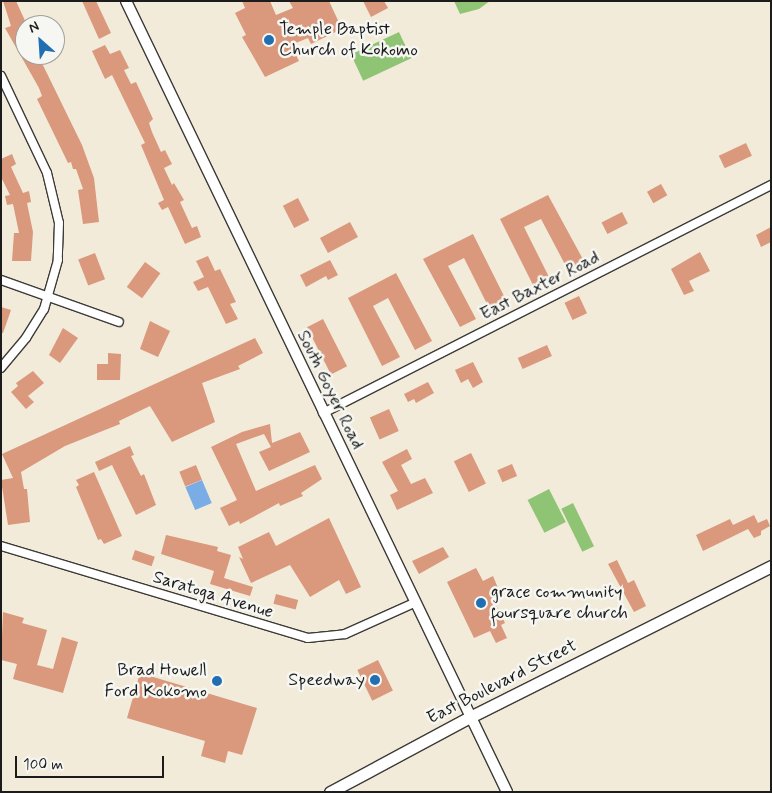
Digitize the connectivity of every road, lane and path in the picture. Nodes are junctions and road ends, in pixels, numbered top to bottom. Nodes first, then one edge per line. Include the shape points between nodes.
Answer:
1 (126, 1) edge
2 (1, 76) edge
3 (771, 185) edge
4 (1, 280) edge
5 (49, 297) junction
6 (119, 322) dead end
7 (1, 368) edge
8 (323, 413) junction
9 (1, 546) edge
10 (771, 566) edge
11 (414, 603) junction
12 (472, 716) junction
13 (330, 792) edge
14 (507, 792) edge

1 - 8 street, South Goyer Road
2 - 5 street via 53,190 59,223 58,260
3 - 8 street, East Baxter Road
4 - 5 street
5 - 6 street
5 - 7 street via 26,338
8 - 11 street, South Goyer Road
9 - 11 street, Saratoga Avenue via 308,638 345,634
10 - 12 main road, East Boulevard Street
11 - 12 street, South Goyer Road
12 - 13 main road, East Boulevard Street
12 - 14 street, South Goyer Road

